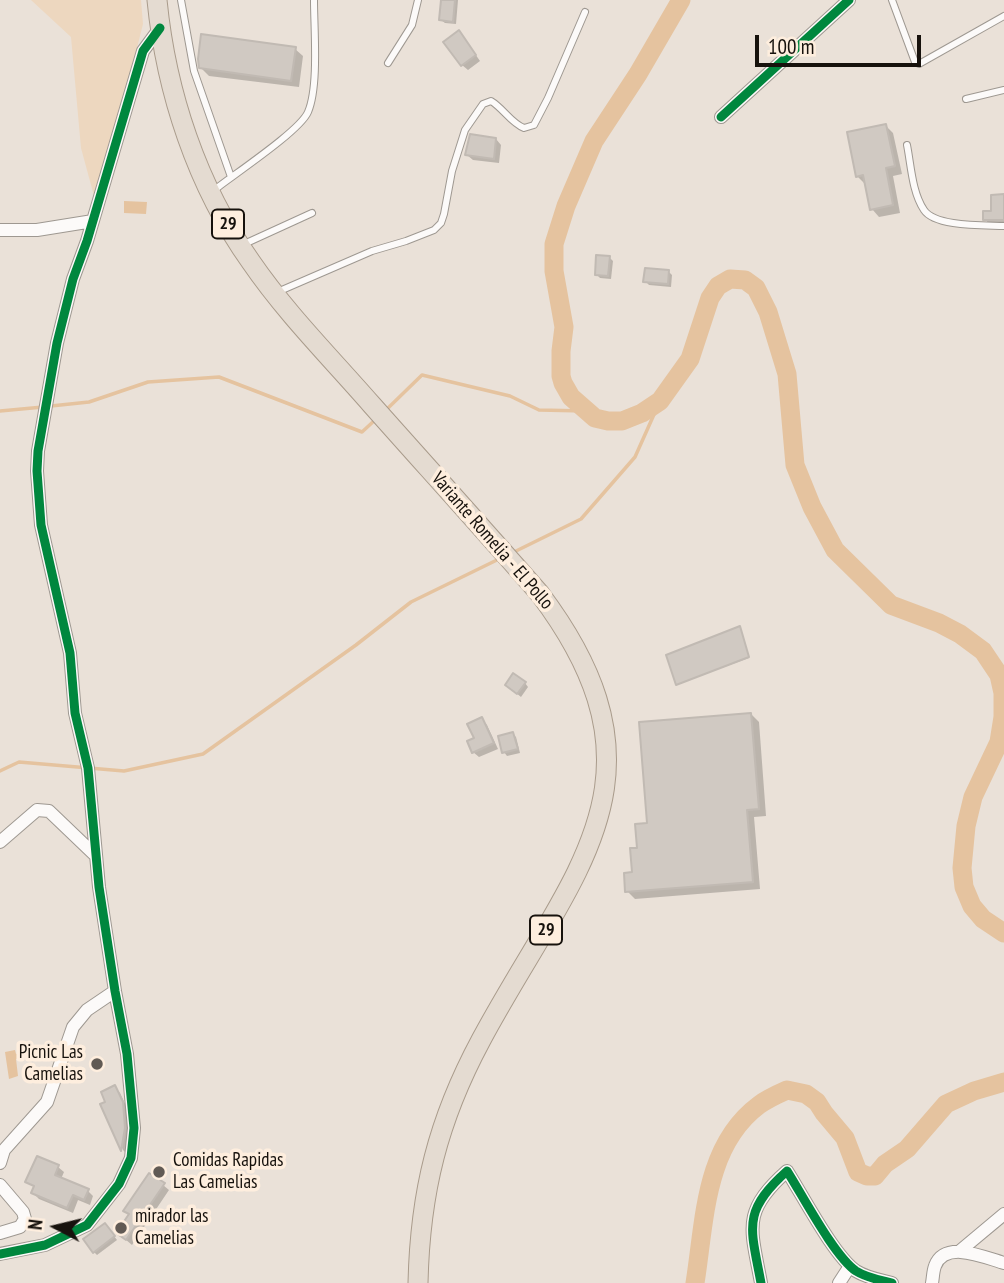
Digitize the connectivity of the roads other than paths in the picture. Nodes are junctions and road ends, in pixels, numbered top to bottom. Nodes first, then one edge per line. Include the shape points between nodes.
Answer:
1 (157, 0) edge
2 (181, 0) edge
3 (314, 0) edge
4 (418, 0) edge
5 (849, 0) edge
6 (892, 0) edge
7 (585, 12) dead end
8 (1004, 16) edge
9 (160, 28) junction
10 (388, 64) dead end
11 (1004, 90) edge
12 (966, 99) dead end
13 (721, 117) dead end
14 (907, 145) dead end
15 (231, 177) junction
16 (211, 192) junction
17 (312, 213) dead end
18 (93, 221) junction
19 (1004, 226) edge
20 (0, 230) edge
21 (241, 246) junction
22 (274, 293) junction
23 (0, 842) edge
24 (96, 856) junction
25 (115, 991) junction
26 (0, 1163) edge
27 (0, 1185) edge
28 (1004, 1214) edge
29 (0, 1234) edge
30 (961, 1250) junction
31 (0, 1254) edge
32 (1004, 1263) edge
33 (850, 1266) junction
34 (418, 1283) edge
35 (761, 1283) edge
36 (839, 1283) edge
37 (892, 1283) edge
38 (932, 1283) edge

1 - 9 highway, Variante Romelia - El Pollo / 29
2 - 15 lane via 194,71
3 - 15 lane via 314,67 307,115
4 - 10 lane via 412,25
5 - 13 street
6 - 8 lane via 919,64
7 - 22 lane via 534,125 518,126 497,104 483,104 465,130 444,214 434,230
9 - 16 highway, Variante Romelia - El Pollo / 29 via 178,110
9 - 18 street via 143,51
11 - 12 lane
14 - 19 lane via 916,190 932,217
15 - 16 lane
16 - 21 highway, Variante Romelia - El Pollo / 29
17 - 21 lane
18 - 20 street via 37,230
18 - 24 street via 57,343 37,471 41,525 70,653 75,713 88,768
21 - 22 highway, Variante Romelia - El Pollo / 29
22 - 34 highway, Variante Romelia - El Pollo / 29 via 558,618 588,671 607,741 601,813 576,875 480,1041 450,1107 429,1173
23 - 24 street via 37,810 49,811
24 - 25 street
25 - 26 street via 87,1010 73,1027 47,1102 4,1150
25 - 31 street via 127,1054 134,1128 131,1158 119,1184 87,1225 45,1245
27 - 29 street via 25,1219 20,1227
28 - 30 street
30 - 32 street
30 - 38 street via 941,1258
33 - 35 street via 787,1171 763,1195 752,1216
33 - 36 street
33 - 37 street

